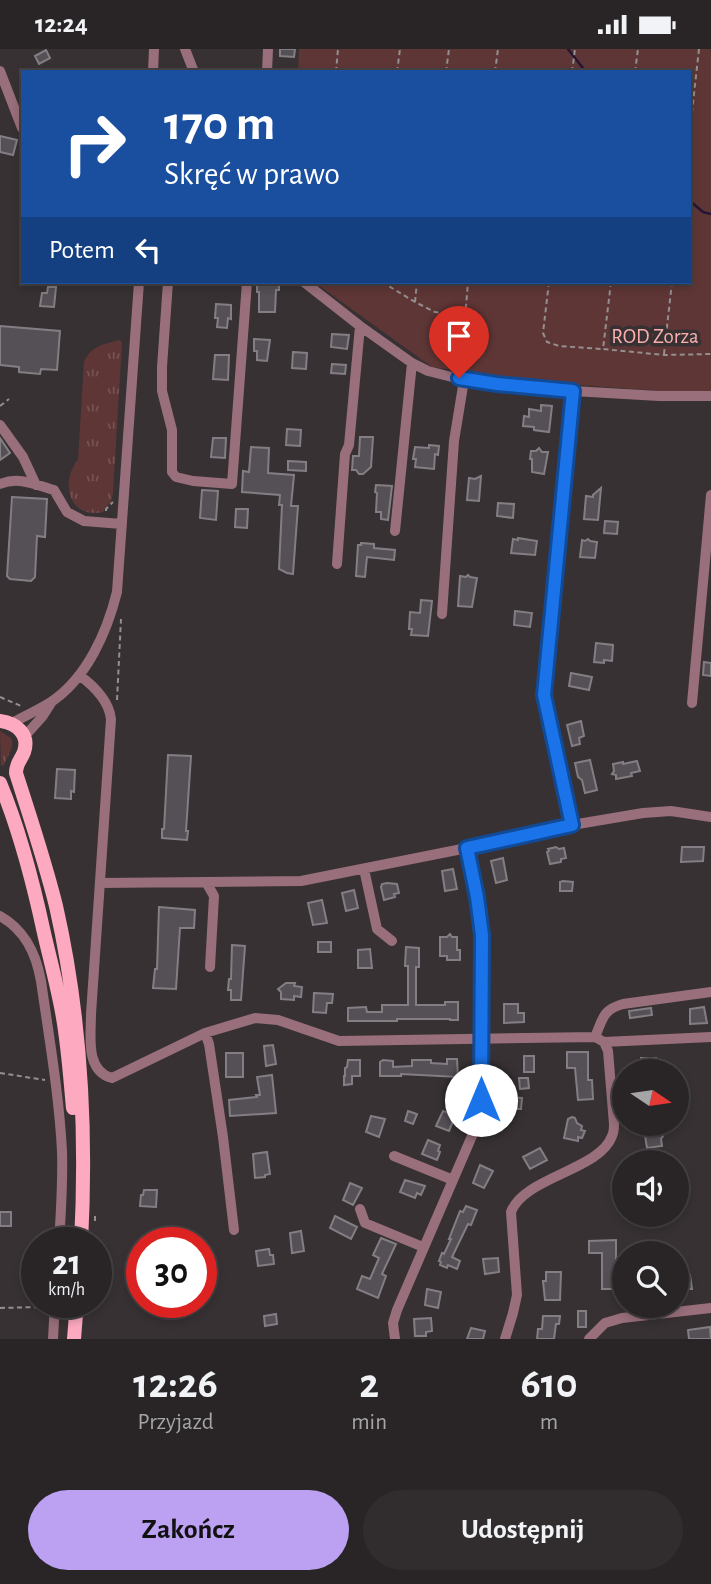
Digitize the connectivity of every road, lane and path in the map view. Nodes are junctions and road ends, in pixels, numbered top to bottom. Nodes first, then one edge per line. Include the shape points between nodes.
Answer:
1 (154, 49) edge
2 (185, 49) edge
3 (268, 49) edge
4 (338, 49) edge
5 (400, 49) edge
6 (449, 49) edge
7 (498, 49) edge
8 (575, 49) edge
9 (638, 49) edge
10 (699, 49) edge
11 (153, 70) edge
12 (193, 70) edge
13 (267, 70) edge
14 (336, 70) edge
15 (397, 70) edge
16 (446, 70) edge
17 (495, 70) edge
18 (572, 70) edge
19 (635, 70) edge
20 (0, 71) edge
21 (691, 121) edge
22 (21, 125) edge
23 (139, 284) edge
24 (168, 284) edge
25 (247, 284) edge
26 (307, 284) edge
27 (385, 284) edge
28 (418, 284) edge
29 (468, 284) edge
30 (549, 284) edge
31 (611, 284) edge
32 (672, 284) edge
33 (415, 302) junction
34 (464, 317) junction
35 (360, 326) junction
36 (603, 349) junction
37 (711, 353) edge
38 (664, 355) junction
39 (412, 363) junction
40 (461, 376) junction
41 (573, 391) junction
42 (711, 396) edge
43 (9, 399) dead end
44 (0, 406) edge
45 (0, 425) edge
46 (0, 484) edge
47 (36, 485) junction
48 (711, 495) edge
49 (122, 524) junction
50 (395, 531) dead end
51 (337, 564) dead end
52 (442, 614) dead end
53 (117, 618) dead end
54 (79, 675) junction
55 (0, 697) edge
56 (53, 701) junction
57 (117, 702) dead end
58 (692, 703) dead end
59 (28, 709) dead end
60 (3, 721) edge
61 (24, 737) junction
62 (16, 767) junction
63 (0, 774) edge
64 (0, 783) edge
65 (711, 817) edge
66 (572, 825) junction
67 (467, 848) junction
68 (364, 869) junction
69 (206, 882) junction
70 (100, 883) junction
71 (0, 916) edge
72 (392, 941) dead end
73 (210, 967) dead end
74 (711, 992) edge
75 (205, 1033) junction
76 (711, 1037) edge
77 (481, 1039) junction
78 (600, 1040) junction
79 (0, 1073) edge
80 (50, 1081) dead end
81 (394, 1156) dead end
82 (453, 1180) junction
83 (360, 1209) dead end
84 (60, 1227) edge
85 (72, 1227) edge
86 (82, 1227) edge
87 (234, 1230) dead end
88 (423, 1247) junction
89 (21, 1307) edge
90 (0, 1308) edge
91 (711, 1308) edge
92 (54, 1318) edge
93 (67, 1318) edge
94 (76, 1318) edge
95 (53, 1339) edge
96 (65, 1339) edge
97 (74, 1339) edge
98 (395, 1339) edge
99 (505, 1339) edge
100 (589, 1339) edge

1 - 11 street
2 - 12 street
3 - 13 street
4 - 14 path
5 - 15 path
6 - 16 path
7 - 17 path
8 - 18 path
9 - 19 path
10 - 21 path
20 - 22 street
23 - 49 street
24 - 25 street via 162,391 172,430 172,472 193,481 232,484
26 - 35 street
27 - 33 path
28 - 33 path
29 - 34 path
30 - 36 path via 543,333 547,342
31 - 36 path
32 - 38 path
33 - 34 path via 435,312
34 - 40 path
35 - 39 street
35 - 51 street
36 - 38 path
37 - 38 path
39 - 40 street via 428,371
39 - 50 street
40 - 41 street
40 - 52 street
41 - 42 street
41 - 66 street via 544,695
43 - 44 path
45 - 47 street
46 - 47 street via 22,480
47 - 49 street via 54,490 66,512 84,520
48 - 58 street
49 - 54 street via 111,615
53 - 57 path via 121,619
54 - 56 street
54 - 70 street via 110,709
55 - 59 path
56 - 60 street
56 - 61 street
60 - 61 main road
61 - 62 main road
62 - 63 main road
62 - 86 main road via 56,906 76,1026 83,1119
64 - 85 main road via 30,869 68,1047 74,1120
65 - 66 street via 671,811
66 - 67 street
67 - 68 street
67 - 77 street via 482,935
68 - 69 street via 301,881
68 - 72 street via 377,929
69 - 70 street
69 - 73 street via 214,896
70 - 75 street via 91,1014 95,1066 112,1078
71 - 84 street via 30,944 38,963 62,1153
74 - 78 street via 612,1007 605,1012
75 - 77 street via 255,1019 278,1020 339,1041
75 - 87 street
76 - 78 street
77 - 78 street
77 - 82 street via 479,1115
78 - 99 street via 608,1051 612,1136 587,1161 514,1204 517,1295
79 - 80 path
81 - 82 street
82 - 88 street
83 - 88 street via 365,1223
88 - 98 street via 393,1323
89 - 90 path
91 - 100 street via 622,1318 605,1323
92 - 95 street
93 - 96 main road
94 - 97 main road

